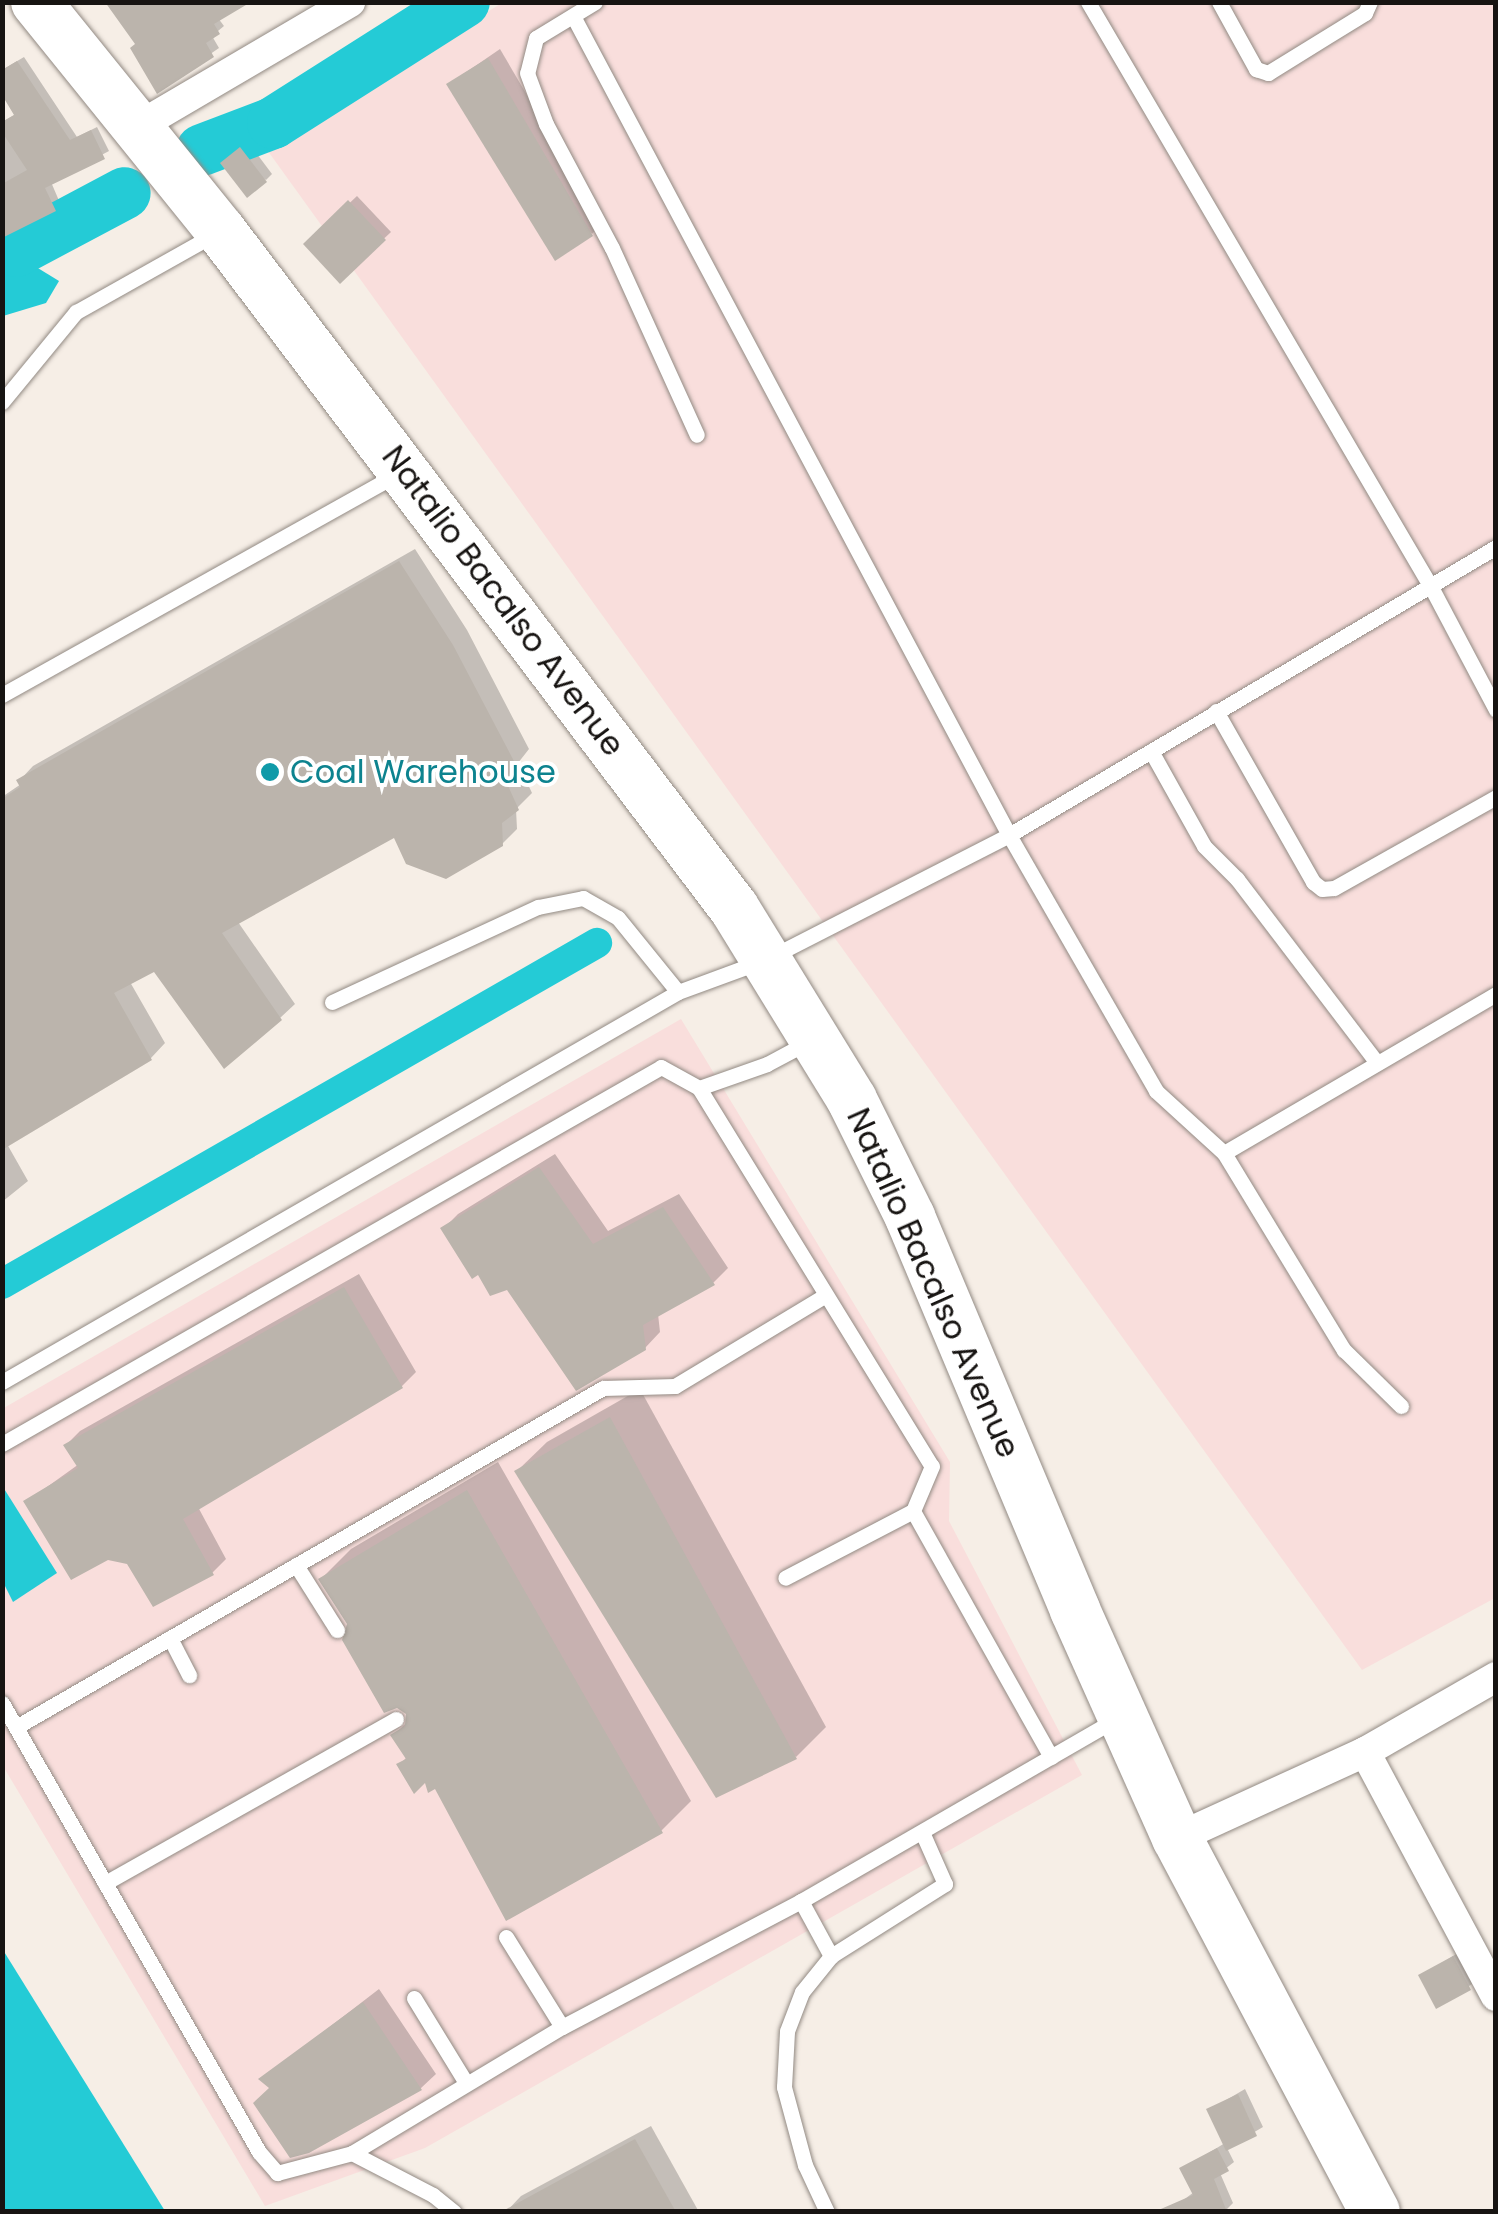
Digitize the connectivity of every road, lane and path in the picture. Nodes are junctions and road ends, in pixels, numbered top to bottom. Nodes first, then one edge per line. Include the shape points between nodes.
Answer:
1 (36, 2) edge
2 (350, 2) edge
3 (595, 2) edge
4 (1088, 2) edge
5 (1218, 2) edge
6 (1370, 2) edge
7 (573, 16) junction
8 (138, 126) junction
9 (221, 232) junction
10 (2, 402) edge
11 (697, 435) dead end
12 (404, 470) junction
13 (1496, 547) edge
14 (1430, 587) junction
15 (2, 696) edge
16 (1496, 710) edge
17 (1216, 711) junction
18 (1151, 750) junction
19 (1496, 797) edge
20 (1009, 836) junction
21 (765, 960) junction
22 (678, 992) junction
23 (1496, 994) edge
24 (332, 1002) dead end
25 (814, 1038) junction
26 (1377, 1063) junction
27 (699, 1088) junction
28 (1224, 1152) junction
29 (824, 1296) junction
30 (2, 1382) edge
31 (1401, 1406) dead end
32 (2, 1444) edge
33 (913, 1511) junction
34 (296, 1565) junction
35 (784, 1578) dead end
36 (337, 1630) dead end
37 (170, 1638) junction
38 (190, 1675) dead end
39 (1496, 1677) edge
40 (2, 1703) edge
41 (1121, 1715) junction
42 (396, 1719) dead end
43 (16, 1726) junction
44 (1365, 1752) junction
45 (1051, 1757) junction
46 (922, 1832) junction
47 (1177, 1838) junction
48 (105, 1883) junction
49 (800, 1901) junction
50 (506, 1937) dead end
51 (831, 1956) junction
52 (1496, 1996) edge
53 (414, 1998) dead end
54 (562, 2027) junction
55 (466, 2083) junction
56 (352, 2153) junction
57 (454, 2212) edge
58 (826, 2212) edge
59 (1374, 2212) edge

1 - 8 highway, Natalio Bacalso Avenue
2 - 8 street
3 - 7 lane
4 - 14 lane
5 - 6 lane via 1256,69 1268,73 1365,14
7 - 11 lane via 536,38 527,73
7 - 20 lane
8 - 9 highway, Natalio Bacalso Avenue
9 - 10 lane via 76,312
9 - 12 highway, Natalio Bacalso Avenue
12 - 15 lane
12 - 21 highway, Natalio Bacalso Avenue via 734,908
13 - 14 lane
14 - 16 lane
14 - 17 lane
17 - 18 lane
17 - 19 lane via 1322,889
18 - 20 lane
18 - 26 lane via 1204,846 1237,879
20 - 21 lane
20 - 28 lane via 1156,1091
21 - 22 lane
21 - 25 highway, Natalio Bacalso Avenue
22 - 24 lane via 618,918 583,898 538,907
22 - 30 lane
23 - 26 lane
25 - 27 lane via 767,1064
25 - 41 highway, Natalio Bacalso Avenue via 910,1216
26 - 28 lane
27 - 29 lane
27 - 32 lane via 660,1067
28 - 31 lane via 1344,1350
29 - 33 lane via 932,1466
29 - 34 lane via 675,1386 603,1388
33 - 35 lane
33 - 45 lane
34 - 36 lane
34 - 37 lane
37 - 38 lane
37 - 43 lane
39 - 44 street
40 - 43 lane
41 - 45 lane
41 - 47 highway, Natalio Bacalso Avenue
42 - 48 lane
43 - 48 lane
44 - 47 street
44 - 52 street
45 - 46 lane
46 - 49 lane
46 - 51 lane via 945,1884
47 - 59 highway, Natalio Bacalso Avenue
48 - 56 lane via 268,2162 278,2172
49 - 51 lane
49 - 54 lane
50 - 54 lane
51 - 58 lane via 802,1992 787,2031 784,2087
53 - 55 lane
54 - 55 lane
55 - 56 lane
56 - 57 lane via 433,2194

